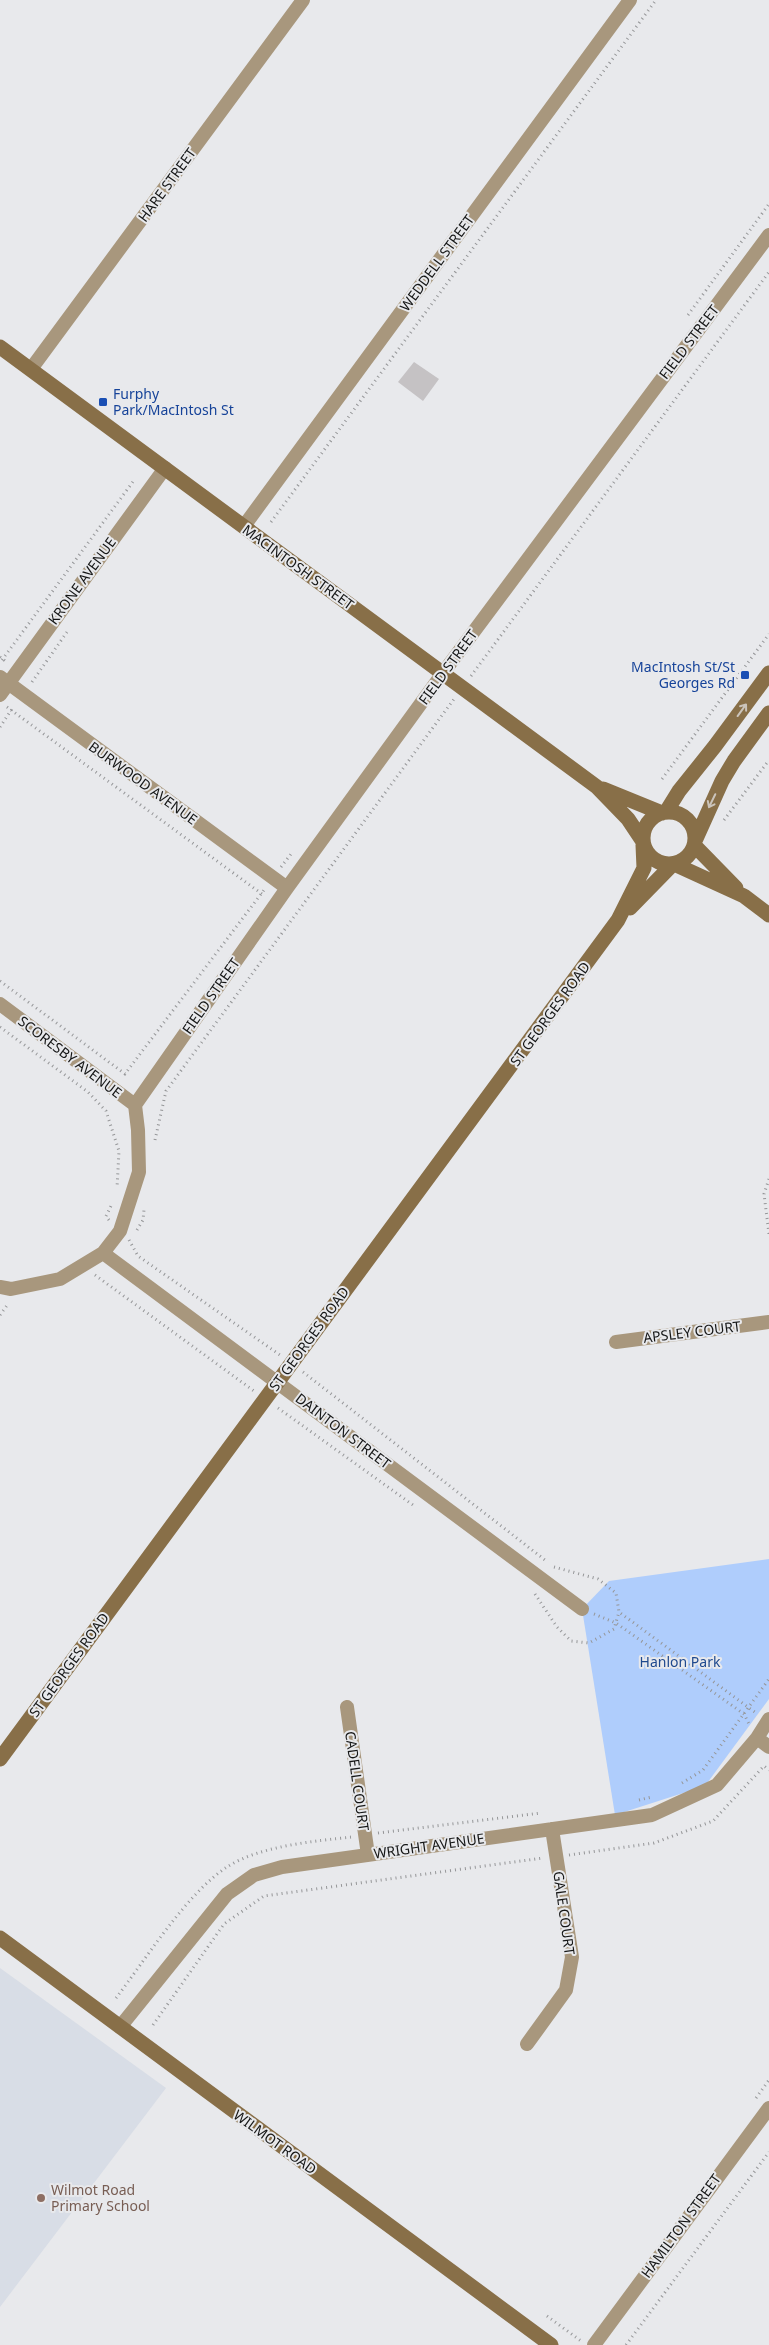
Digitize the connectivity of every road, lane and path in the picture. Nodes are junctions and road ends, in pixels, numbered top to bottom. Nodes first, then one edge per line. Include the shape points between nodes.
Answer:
1 (303, 0) edge
2 (630, 0) edge
3 (656, 0) edge
4 (769, 235) edge
5 (769, 272) edge
6 (0, 347) edge
7 (31, 370) junction
8 (165, 468) junction
9 (135, 479) dead end
10 (270, 522) dead end
11 (244, 526) junction
12 (769, 634) edge
13 (0, 663) edge
14 (769, 673) edge
15 (443, 674) junction
16 (3, 685) edge
17 (462, 688) junction
18 (0, 702) edge
19 (769, 713) edge
20 (769, 760) edge
21 (662, 779) dead end
22 (597, 787) junction
23 (664, 812) junction
24 (724, 820) dead end
25 (643, 842) junction
26 (695, 844) junction
27 (294, 849) dead end
28 (674, 864) junction
29 (273, 878) junction
30 (287, 888) junction
31 (261, 893) junction
32 (744, 896) junction
33 (275, 904) junction
34 (769, 915) edge
35 (294, 918) junction
36 (618, 920) junction
37 (0, 981) edge
38 (0, 1004) edge
39 (0, 1027) edge
40 (135, 1105) junction
41 (154, 1145) dead end
42 (769, 1179) edge
43 (117, 1192) dead end
44 (113, 1200) dead end
45 (146, 1200) dead end
46 (106, 1216) dead end
47 (769, 1234) edge
48 (131, 1242) junction
49 (107, 1256) junction
50 (95, 1275) junction
51 (86, 1279) dead end
52 (0, 1287) edge
53 (13, 1298) dead end
54 (0, 1315) edge
55 (769, 1322) edge
56 (616, 1342) dead end
57 (292, 1364) junction
58 (277, 1383) junction
59 (265, 1399) junction
60 (421, 1510) dead end
61 (532, 1590) dead end
62 (582, 1609) joint
63 (619, 1612) junction
64 (616, 1623) junction
65 (347, 1707) dead end
66 (768, 1720) edge
67 (757, 1738) junction
68 (769, 1747) edge
69 (0, 1759) edge
70 (769, 1770) edge
71 (552, 1830) junction
72 (368, 1855) junction
73 (556, 1856) junction
74 (0, 1938) edge
75 (153, 2025) dead end
76 (120, 2027) junction
77 (528, 2044) dead end
78 (769, 2108) edge
79 (769, 2152) edge
80 (547, 2316) dead end
81 (551, 2345) edge
82 (586, 2345) edge
83 (594, 2345) edge
84 (626, 2345) edge

1 - 7 street, HARE STREET
2 - 11 street, WEDDELL STREET
3 - 10 path
4 - 15 street, FIELD STREET
5 - 17 path
6 - 7 street, MACINTOSH STREET
7 - 8 street, MACINTOSH STREET
8 - 11 street, MACINTOSH STREET
8 - 16 street, KRONE AVENUE
9 - 13 path
11 - 15 street, MACINTOSH STREET
12 - 21 path
23 -> 14 street
15 - 17 street, MACINTOSH STREET
15 - 30 street, FIELD STREET
16 - 29 street, BURWOOD AVENUE
17 - 22 street, MACINTOSH STREET
17 - 35 path
18 - 31 path
19 -> 26 street via 722,781
20 - 24 path
22 - 23 street, MACINTOSH STREET
22 - 25 street, MACINTOSH STREET via 628,819
23 - 25 street via 645,826
23 - 26 street via 674,812 688,820 693,827
25 - 28 street via 651,858
25 - 36 street, ST GEORGES ROAD via 644,868
26 - 28 street via 687,857
26 - 32 street
27 - 29 path
28 - 32 street
28 - 36 street, ST GEORGES ROAD
29 - 30 street, BURWOOD AVENUE
29 - 31 path
30 - 33 street, FIELD STREET
31 - 33 path
31 - 37 path via 126,1074
32 - 34 street
33 - 35 path
33 - 40 street, FIELD STREET
35 - 41 path via 166,1091
36 - 57 street, ST GEORGES ROAD
38 - 40 street, SCORESBY AVENUE
39 - 43 path via 88,1092 106,1111 119,1151
40 - 49 street, SCORESBY AVENUE via 139,1172 120,1231
42 - 47 path via 764,1194
44 - 46 path
45 - 48 path via 143,1220
48 - 49 path
48 - 57 path via 138,1256
49 - 50 path via 95,1269
49 - 52 street via 60,1279 11,1289
49 - 58 street, DAINTON STREET
50 - 51 path
50 - 59 path
53 - 54 path
55 - 56 street, APSLEY COURT
57 - 58 street, ST GEORGES ROAD
57 - 63 path via 556,1569 598,1580 610,1588 616,1593
58 - 59 street, ST GEORGES ROAD
58 - 62 street, DAINTON STREET
59 - 60 path
59 - 69 street, ST GEORGES ROAD
61 - 64 path via 557,1627 571,1641 589,1643 614,1629
62 - 64 path
63 - 64 path
63 - 66 path
64 - 67 path via 744,1714
65 - 72 street, CADELL COURT
66 - 67 street, WRIGHT AVENUE
67 - 68 street
67 - 71 street, WRIGHT AVENUE via 717,1785 688,1800 652,1815
70 - 73 path via 764,1766 714,1821 654,1843
71 - 72 street, WRIGHT AVENUE
71 - 73 street, GALE COURT
72 - 76 street, WRIGHT AVENUE via 254,1875 227,1894
73 - 75 path via 264,1896 224,1924
73 - 77 street, GALE COURT via 572,1957 566,1990
74 - 76 street, WILMOT ROAD
76 - 81 street, WILMOT ROAD
78 - 83 street, HAMILTON STREET
79 - 84 path
80 - 82 path

